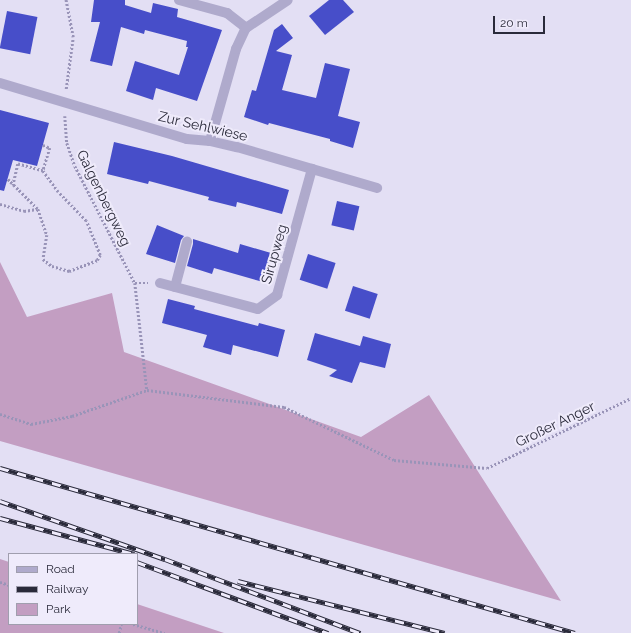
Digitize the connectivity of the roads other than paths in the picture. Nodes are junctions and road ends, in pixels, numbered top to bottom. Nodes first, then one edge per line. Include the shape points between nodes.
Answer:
1 (179, 0) edge
2 (288, 0) edge
3 (246, 28) junction
4 (0, 83) edge
5 (210, 141) junction
6 (312, 169) junction
7 (377, 188) dead end
8 (187, 242) dead end
9 (160, 283) road end
10 (175, 287) junction

1 - 3 street via 227,14
2 - 3 street
3 - 5 street via 236,49
4 - 5 street, Zur Sehlwiese via 188,139
5 - 6 street, Zur Sehlwiese
6 - 7 street, Zur Sehlwiese
6 - 10 street, Sirupweg via 277,295 258,309
8 - 10 street
9 - 10 street, Sirupweg

